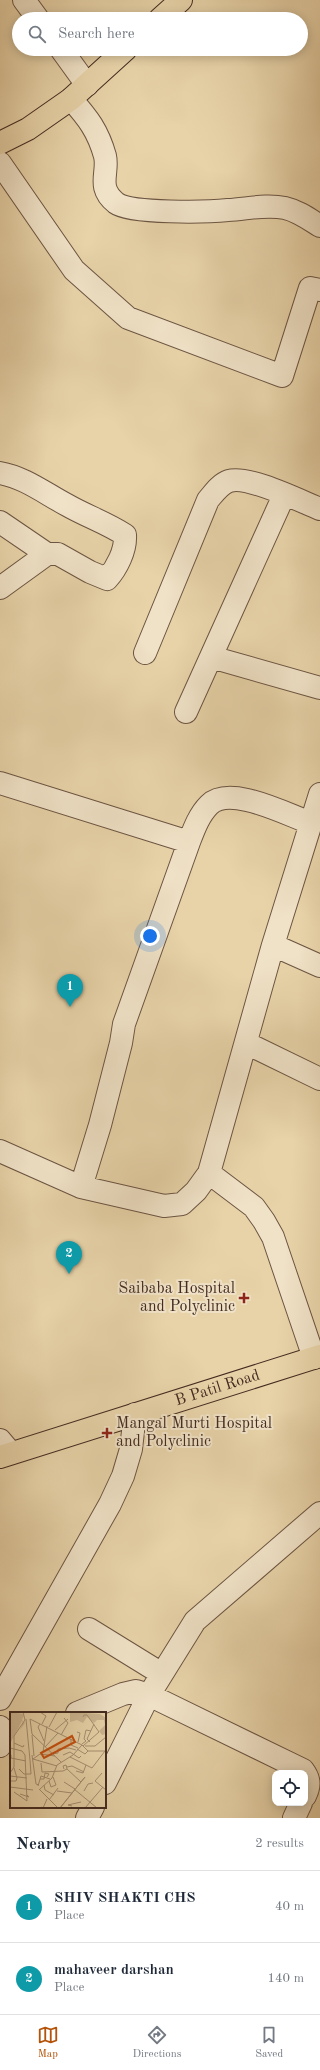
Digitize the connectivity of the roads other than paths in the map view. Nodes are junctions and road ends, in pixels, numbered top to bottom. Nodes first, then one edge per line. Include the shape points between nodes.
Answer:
1 (24, 0) edge
2 (181, 0) edge
3 (33, 12) edge
4 (168, 12) edge
5 (66, 56) edge
6 (118, 56) edge
7 (87, 85) junction
8 (71, 99) junction
9 (0, 143) edge
10 (0, 163) edge
11 (320, 226) edge
12 (320, 290) edge
13 (0, 473) edge
14 (284, 495) junction
15 (320, 509) edge
16 (0, 522) edge
17 (47, 554) junction
18 (0, 588) edge
19 (145, 653) dead end
20 (211, 657) junction
21 (320, 688) edge
22 (186, 712) dead end
23 (0, 783) edge
24 (320, 794) edge
25 (311, 823) junction
26 (188, 842) junction
27 (273, 945) junction
28 (320, 966) edge
29 (246, 1043) junction
30 (320, 1079) edge
31 (0, 1151) edge
32 (209, 1173) junction
33 (81, 1187) junction
34 (317, 1357) edge
35 (135, 1414) junction
36 (4, 1450) edge
37 (320, 1513) edge
38 (89, 1629) dead end
39 (162, 1674) junction
40 (149, 1695) junction
41 (0, 1699) edge
42 (79, 1712) edge
43 (0, 1727) edge
44 (0, 1746) edge
45 (106, 1781) edge
46 (311, 1785) edge
47 (300, 1806) edge
48 (294, 1818) edge

1 - 3 street
2 - 4 main road
5 - 7 street
6 - 7 main road
7 - 8 main road
8 - 9 main road via 28,129
8 - 11 street via 92,122 105,157 105,188 117,204 137,210 168,211 226,211 265,206 286,208 298,212
10 - 12 street via 74,270 128,318 142,324 282,376 310,288
13 - 17 street via 34,486 125,535 126,544 107,579 58,554
14 - 15 street
14 - 19 street via 246,480 228,481 217,488 208,500
14 - 20 street
16 - 17 street
17 - 18 street
20 - 21 street
20 - 22 street
23 - 26 street
24 - 25 street
25 - 26 street via 241,797 224,797 210,804 200,817
25 - 27 street
26 - 33 street via 124,1024 122,1044
27 - 28 street
27 - 29 street
29 - 30 street
29 - 32 street
31 - 33 street
32 - 33 street via 196,1191 182,1204 164,1206
32 - 34 street via 254,1207 264,1220 273,1237
34 - 35 main road, B Patil Road
35 - 36 main road, B Patil Road
35 - 41 street via 131,1449 120,1483
37 - 39 street via 195,1621
38 - 39 street
39 - 40 street
40 - 42 street via 136,1692 123,1694
40 - 45 street
40 - 46 street via 303,1770
43 - 44 street via 6,1734
47 - 48 street

